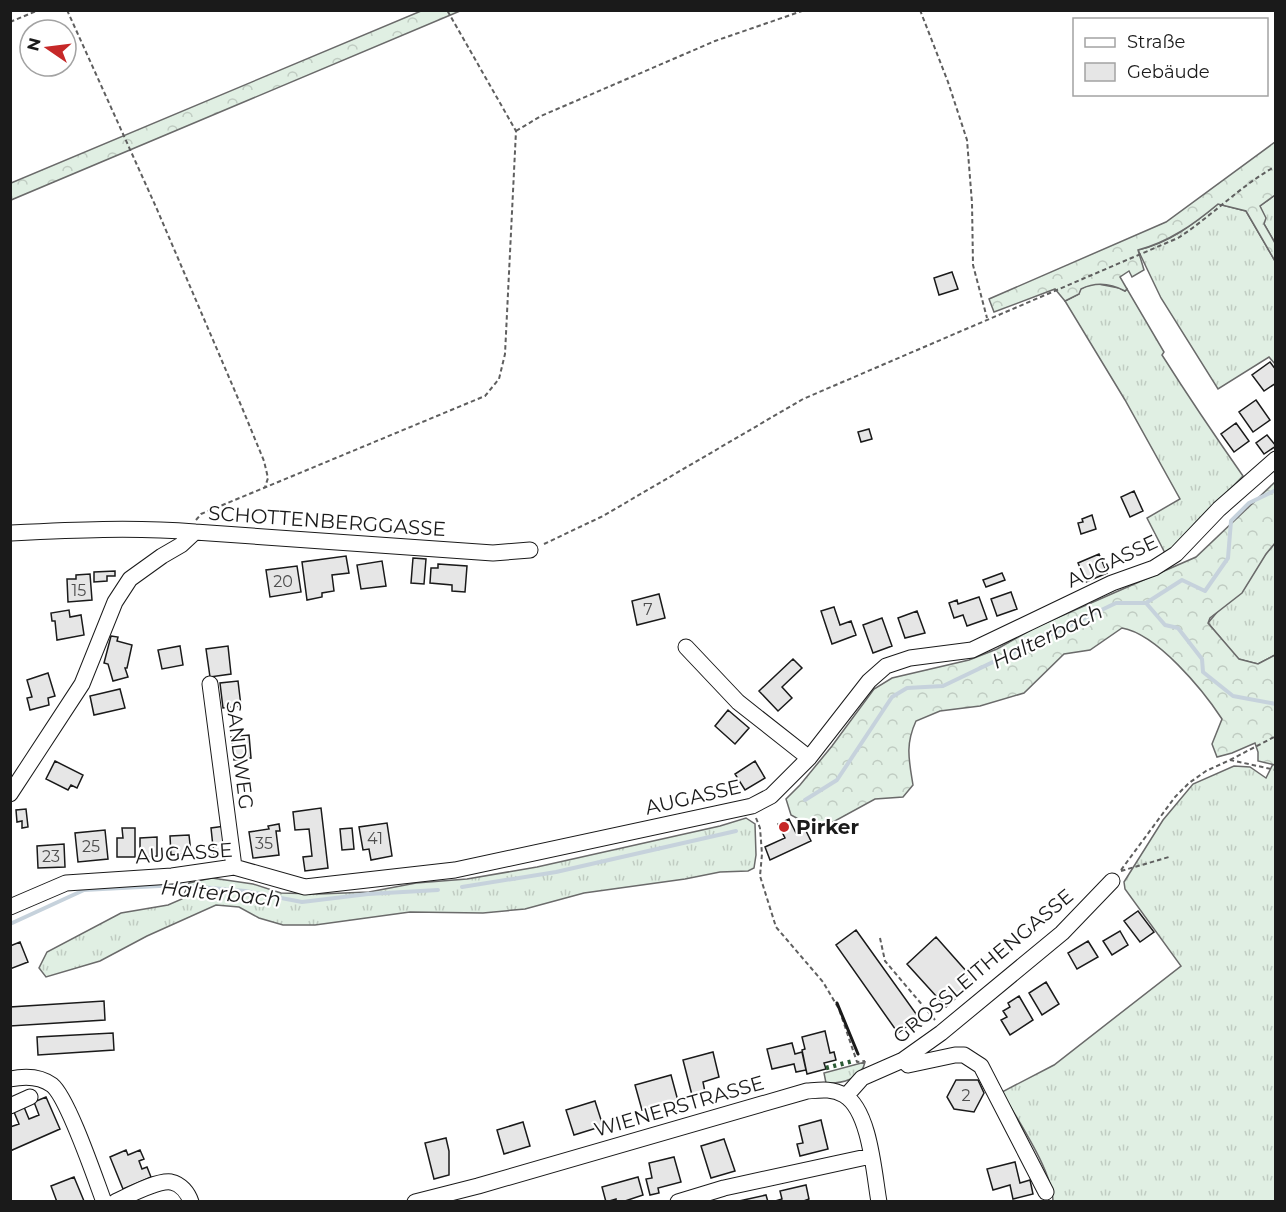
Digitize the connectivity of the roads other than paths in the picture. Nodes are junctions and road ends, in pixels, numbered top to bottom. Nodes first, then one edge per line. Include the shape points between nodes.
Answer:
1 (1275, 459) edge
2 (195, 532) junction
3 (10, 533) edge
4 (530, 550) road end
5 (686, 647) dead end
6 (210, 684) dead end
7 (810, 758) junction
8 (10, 794) edge
9 (234, 867) junction
10 (1112, 881) dead end
11 (10, 907) edge
12 (903, 1060) junction
13 (10, 1065) edge
14 (17, 1078) edge
15 (846, 1096) junction
16 (30, 1097) dead end
17 (10, 1106) edge
18 (871, 1156) junction
19 (478, 1186) junction
20 (1046, 1191) dead end
21 (104, 1202) edge
22 (115, 1202) edge
23 (192, 1202) edge
24 (415, 1202) edge
25 (482, 1202) edge
26 (678, 1202) edge
27 (879, 1202) edge

1 - 7 street, AUGASSE via 1176,554 1154,568 1112,583 972,650 910,658 886,666 869,681
2 - 3 street
2 - 4 street, SCHOTTENBERGGASSE via 493,553
2 - 8 street, SCHOTTENBERGGASSE via 130,579 115,602 82,684
5 - 7 street via 738,702
6 - 9 street, SANDWEG
7 - 9 street, AUGASSE via 771,796 752,806 455,870 305,887
9 - 11 street, AUGASSE via 172,876 66,883
10 - 12 street, GROSSLEITHENGASSE via 1062,933
12 - 15 street, GROSSLEITHENGASSE via 862,1078
12 - 20 street via 908,1065 964,1055 981,1066
13 - 14 street
14 - 21 street via 34,1078 52,1085 64,1102
15 - 18 street via 859,1111
15 - 19 street, WIENERSTRASSE via 830,1090 807,1091
16 - 17 street
18 - 26 street
18 - 27 street
19 - 24 street, WIENERSTRASSE
19 - 25 street
22 - 23 street via 171,1182 186,1191

